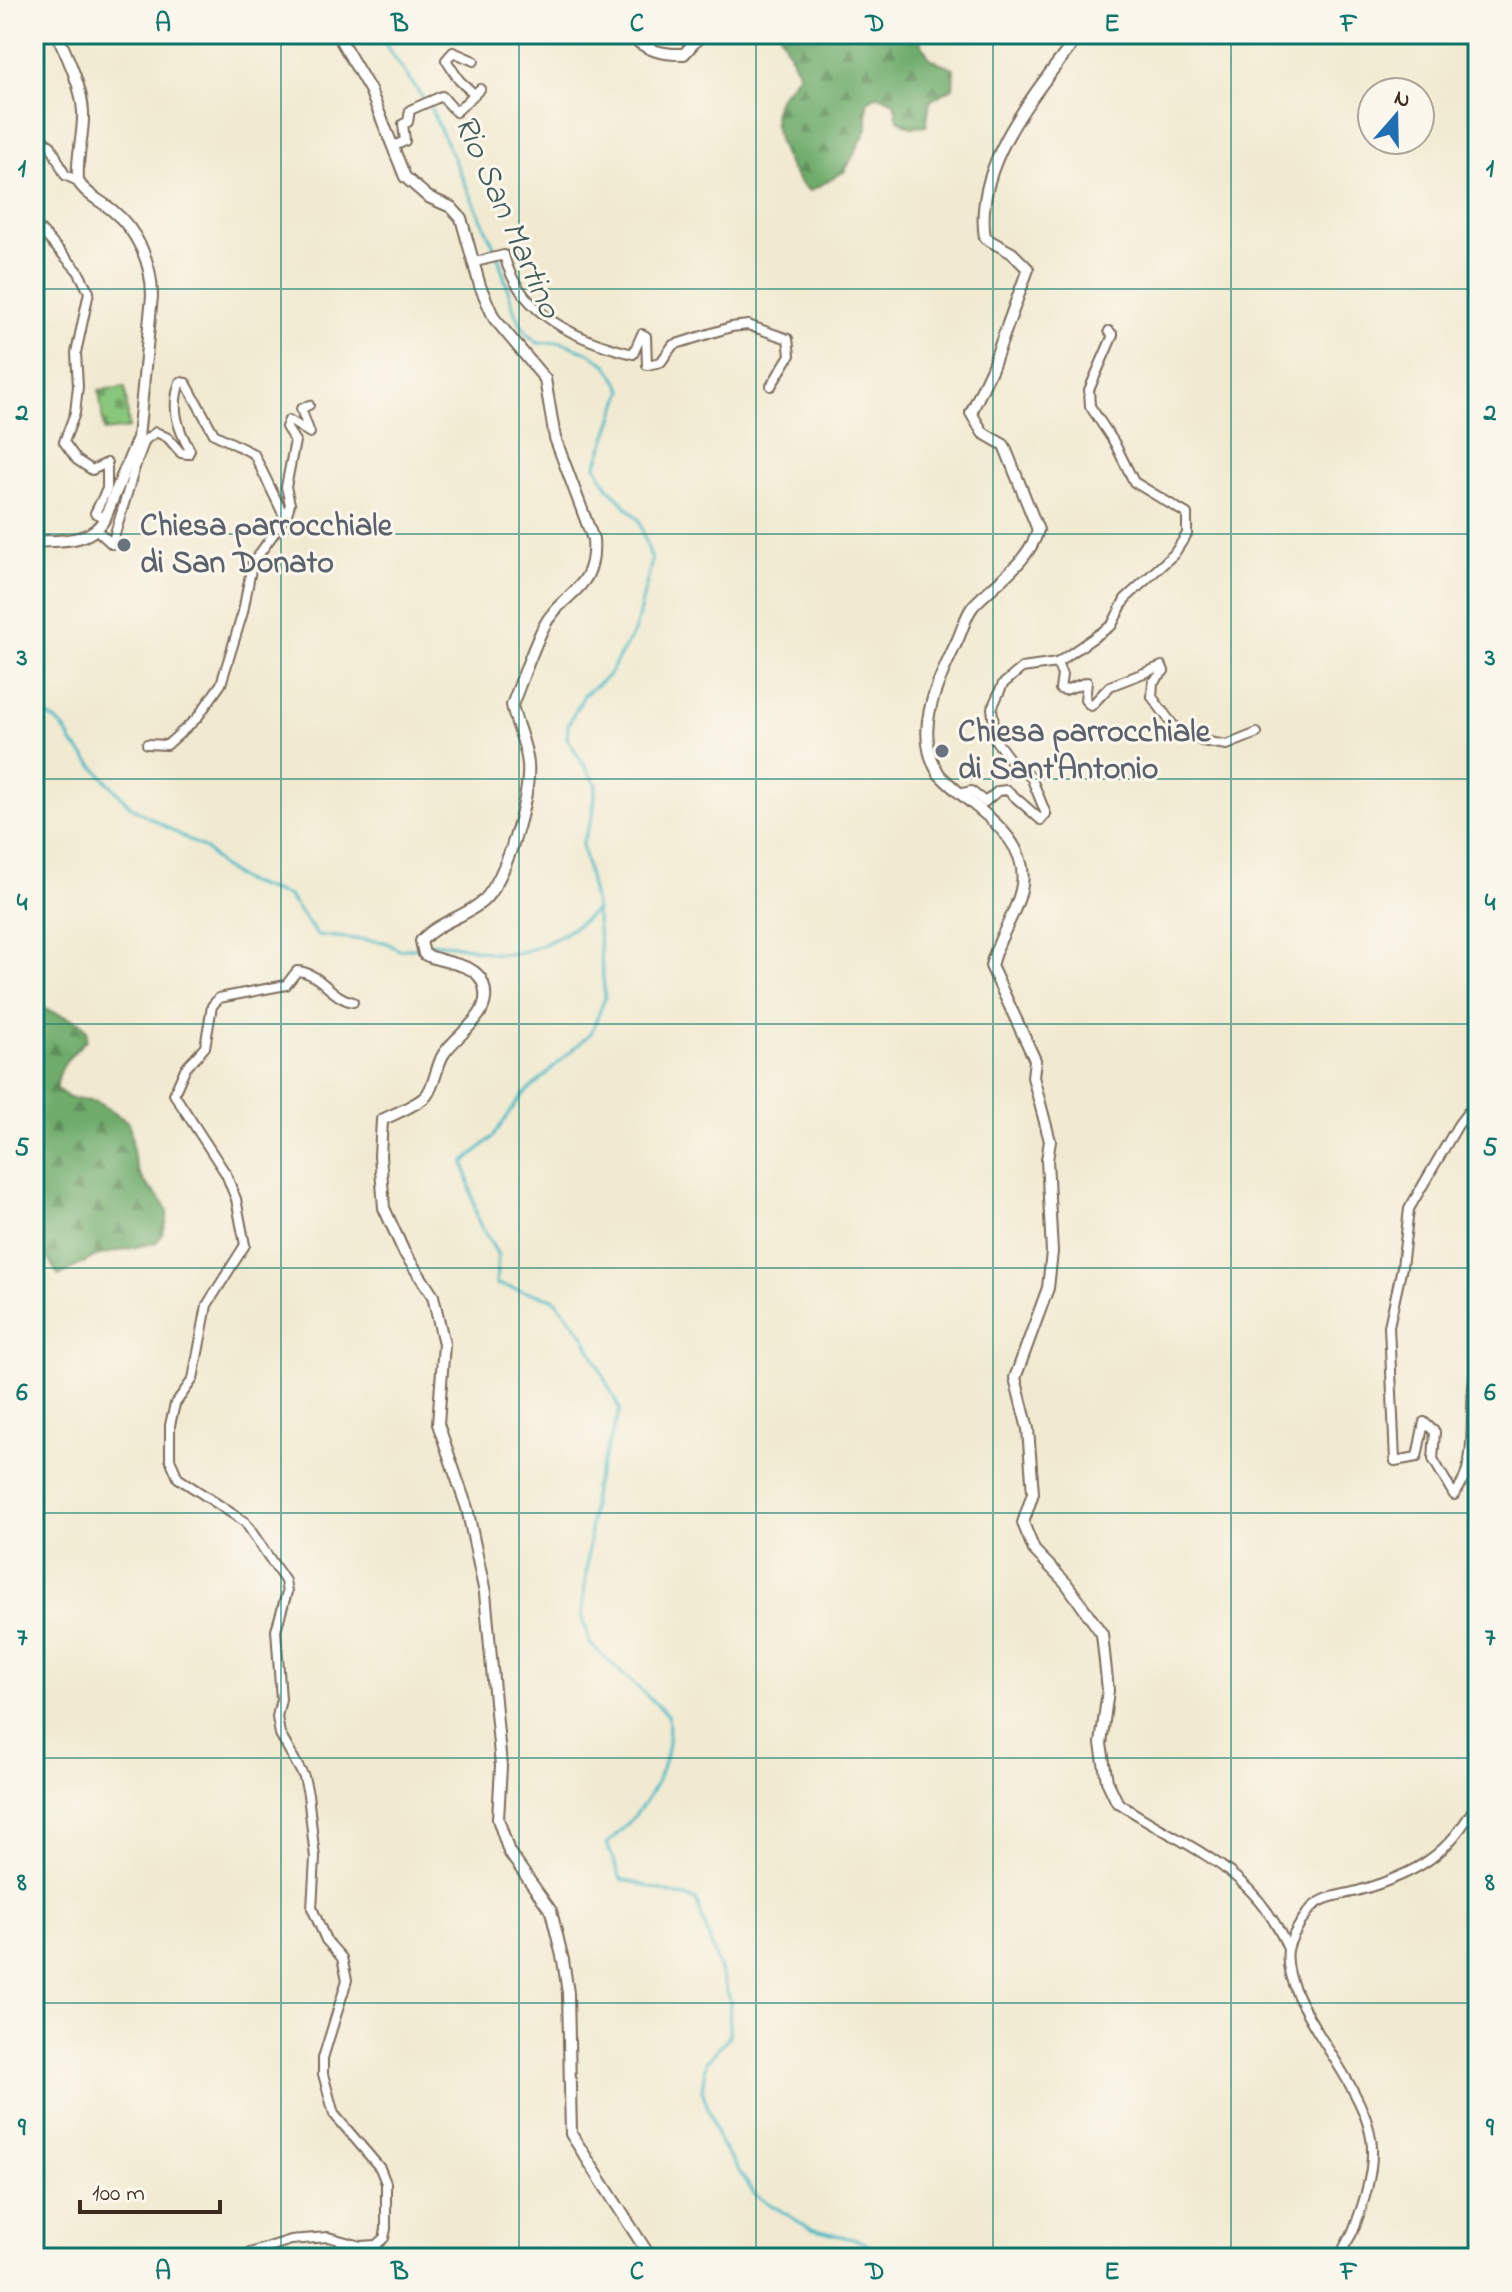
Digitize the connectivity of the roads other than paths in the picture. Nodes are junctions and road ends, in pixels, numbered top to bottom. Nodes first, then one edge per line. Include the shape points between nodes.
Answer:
1 (57, 34) edge
2 (337, 34) edge
3 (629, 34) edge
4 (702, 34) edge
5 (1080, 34) edge
6 (474, 61) dead end
7 (34, 134) edge
8 (394, 152) junction
9 (78, 181) junction
10 (34, 223) edge
11 (475, 262) junction
12 (1109, 331) dead end
13 (771, 386) dead end
14 (309, 405) dead end
15 (131, 463) junction
16 (105, 518) junction
17 (285, 518) junction
18 (101, 534) dead end
19 (34, 542) edge
20 (1057, 663) junction
21 (1257, 733) dead end
22 (147, 744) dead end
23 (959, 794) junction
24 (353, 1002) dead end
25 (1478, 1099) edge
26 (1478, 1362) edge
27 (1478, 1800) edge
28 (1117, 1802) joint
29 (1288, 1949) junction
30 (234, 2258) edge
31 (651, 2258) edge
32 (1341, 2258) edge

1 - 9 street via 83,109
2 - 8 street via 370,90
3 - 4 street via 649,50 667,55 684,54
5 - 23 street via 1004,139 985,213 985,238 1028,269 971,413 983,433 1004,445 1038,530 1025,556 971,608 935,689 927,723 931,761
6 - 8 street via 453,52 446,60 459,80 477,92 456,112 442,96 410,110 403,124 405,141 394,146
7 - 9 street via 51,146 65,175
8 - 11 street via 414,186 461,218
9 - 15 street via 123,220 142,248 152,277 142,419
10 - 16 street via 78,271 89,292 76,353 75,413 64,442 92,470 107,463 107,489 95,513
11 - 13 street via 502,255 528,303 593,343 633,354 638,337 646,336 647,365 661,362 673,345 731,327 748,325 788,339 790,355
11 - 31 street via 494,318 545,379 555,438 582,503 594,554 586,582 544,627 512,705 526,747 529,781 498,886 480,904 440,923 421,941 424,954 469,967 483,984 484,1002 480,1016 441,1059 425,1097 382,1120 384,1208 433,1296 439,1318 444,1344 438,1424 467,1508 485,1593 501,1766 498,1819 509,1852 551,1911 563,1960 571,2134
12 - 20 street via 1113,335 1089,390 1090,406 1134,482 1187,514 1187,534 1174,554 1125,599 1112,625
14 - 17 street via 301,409 310,433 289,420 286,427 295,441
15 - 16 street
15 - 17 street via 156,432 188,454 175,412 180,382 186,383 214,434 254,454
15 - 18 street via 112,544
16 - 19 street via 86,536
17 - 22 street via 252,564 221,684 181,734 167,745
20 - 21 street via 1060,689 1087,682 1085,700 1091,706 1110,686 1162,666 1152,697 1182,734 1218,746
20 - 23 street via 1022,668 1003,684 992,708 996,741 1031,777 1046,814 1041,820 1007,790 985,802 971,791
23 - 28 street via 1014,841 1023,868 1021,889 991,966 1035,1060 1033,1077 1050,1141 1048,1288 1015,1378 1028,1429 1033,1493 1023,1523 1034,1550 1066,1583 1102,1634 1108,1690 1102,1752
24 - 30 street via 297,971 286,985 219,998 212,1006 205,1047 185,1069 174,1094 226,1174 245,1245 207,1305 193,1379 172,1414 170,1459 178,1478 245,1522 285,1581 276,1630 281,1699 277,1717 308,1794 315,1858 312,1908 326,1940 342,1958 347,1980 323,2074 334,2114 380,2168 386,2183 386,2229 376,2245 328,2237 291,2240
25 - 26 street via 1409,1209 1390,1311 1395,1461 1417,1457 1424,1422 1435,1432 1433,1459 1454,1495 1468,1462
27 - 29 street via 1459,1833 1433,1860 1320,1902 1306,1915
28 - 29 street via 1226,1866 1270,1914
29 - 32 street via 1292,1983 1355,2091 1373,2147 1364,2199

